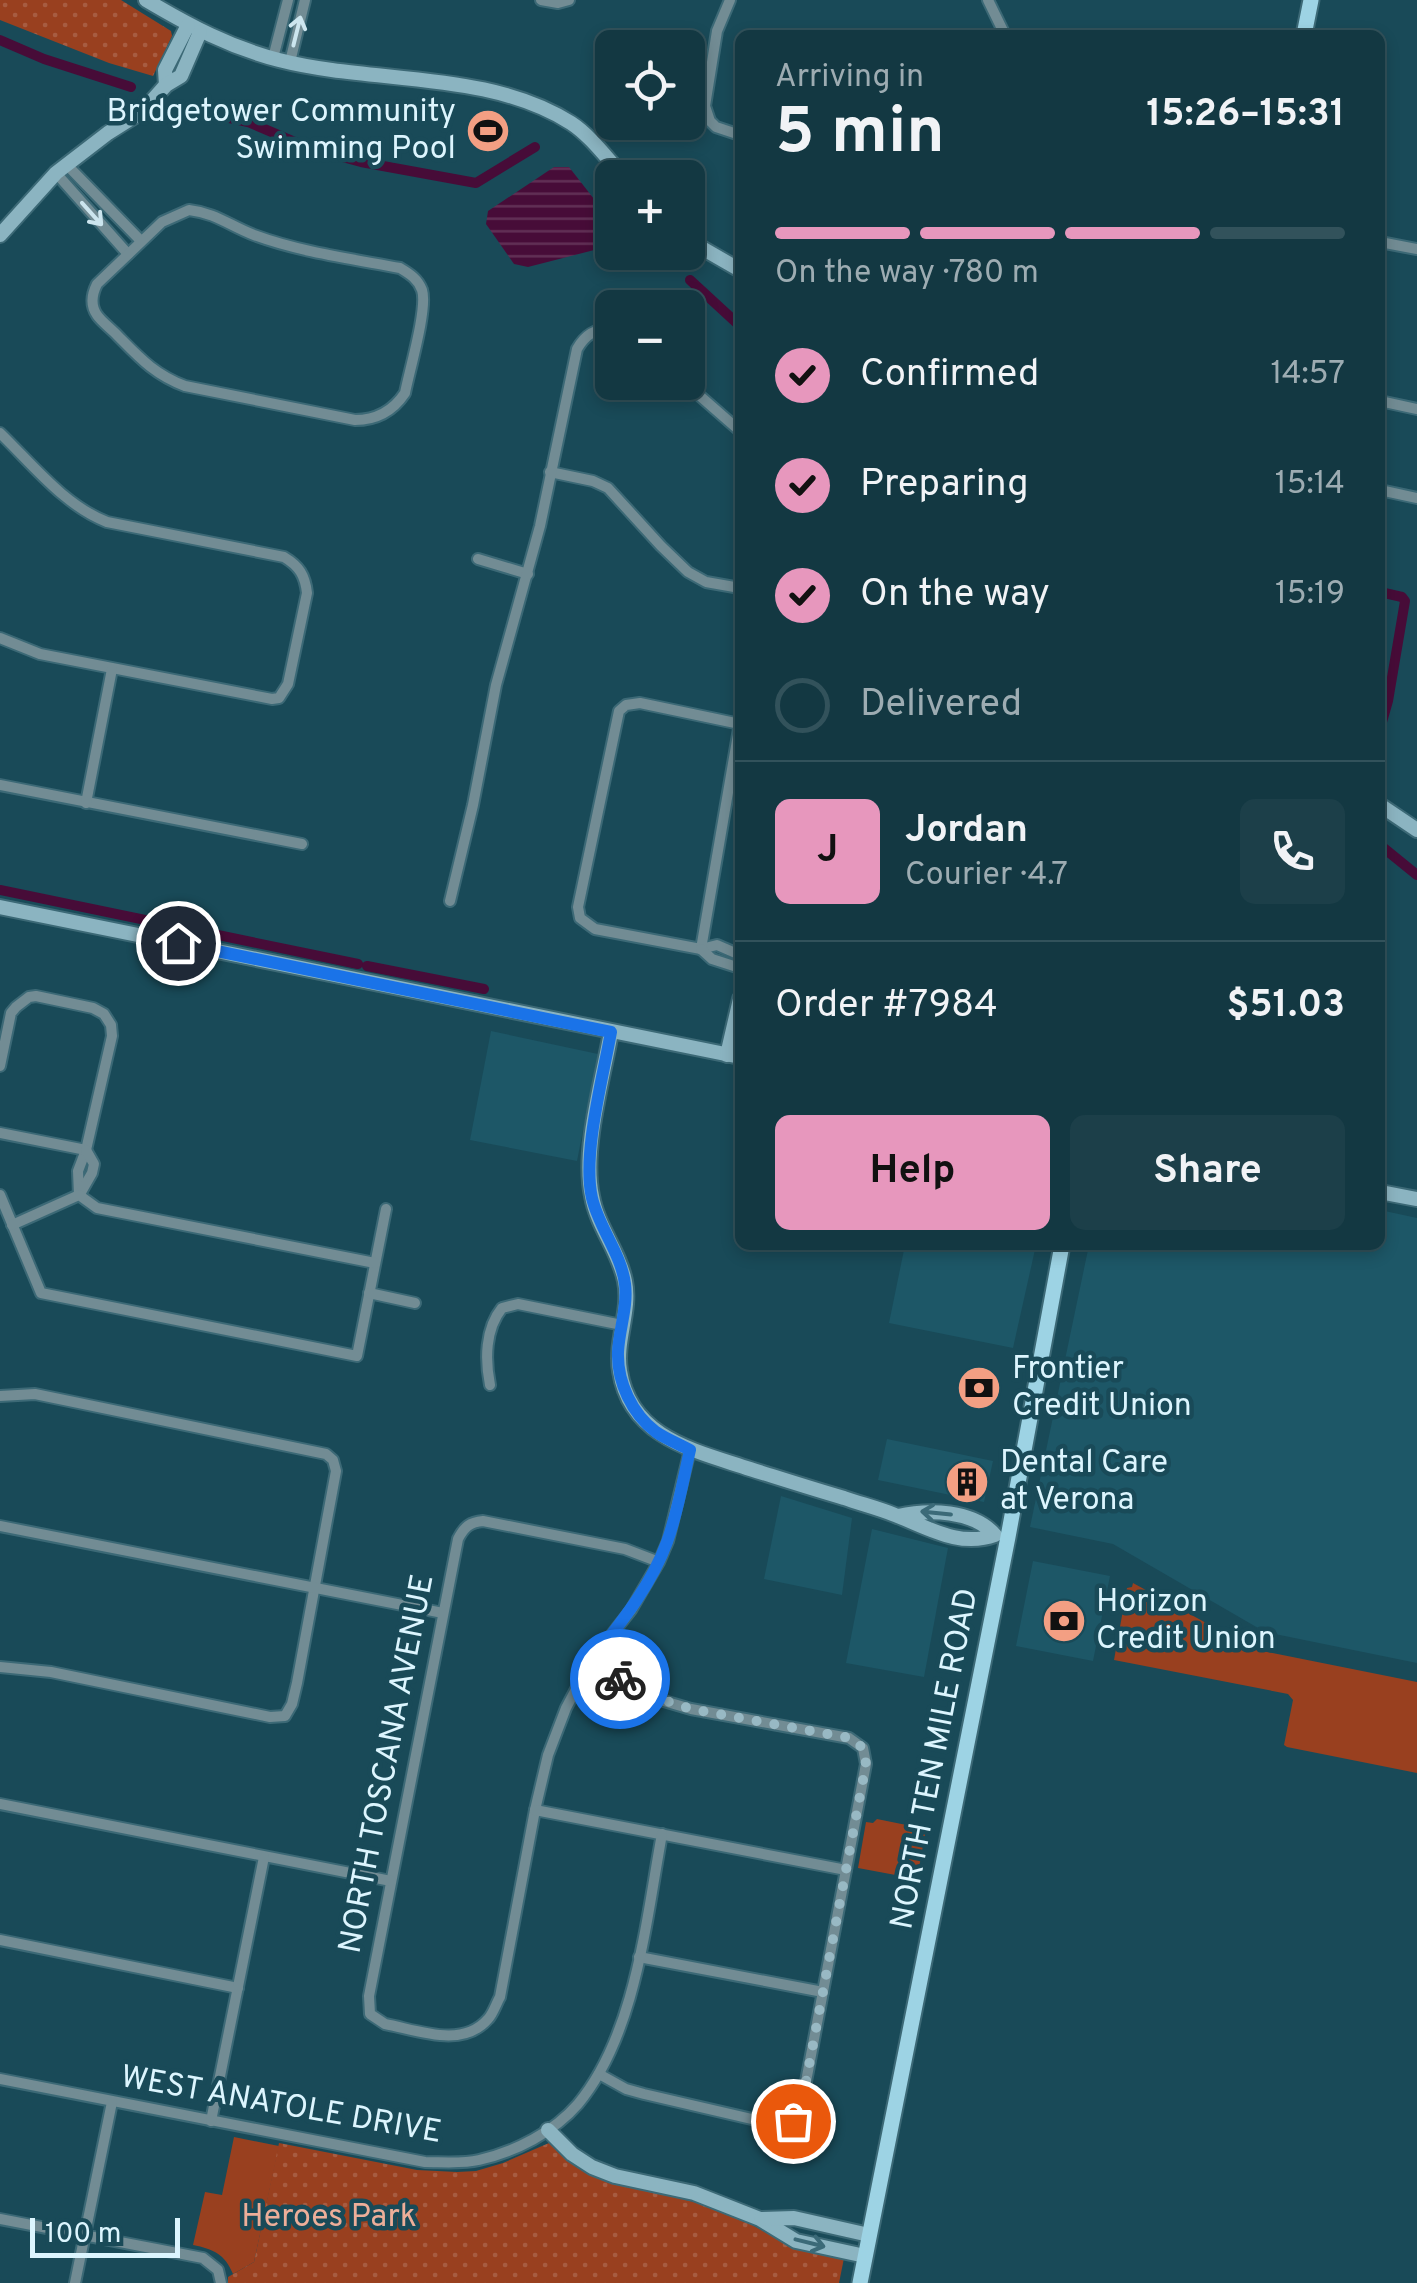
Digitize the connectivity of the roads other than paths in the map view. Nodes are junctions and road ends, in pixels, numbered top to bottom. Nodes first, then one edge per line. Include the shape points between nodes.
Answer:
1 (146, 0) edge
2 (288, 0) edge
3 (305, 0) edge
4 (541, 0) edge
5 (570, 0) edge
6 (730, 0) edge
7 (988, 0) edge
8 (1311, 0) edge
9 (194, 28) junction
10 (1003, 30) edge
11 (1305, 30) edge
12 (273, 58) junction
13 (290, 62) junction
14 (735, 134) edge
15 (608, 160) edge
16 (62, 169) junction
17 (0, 234) edge
18 (141, 242) junction
19 (1385, 243) edge
20 (705, 250) edge
21 (1417, 250) edge
22 (128, 254) junction
23 (735, 267) edge
24 (595, 331) edge
25 (705, 400) edge
26 (1385, 402) edge
27 (1417, 409) edge
28 (735, 427) edge
29 (0, 433) edge
30 (550, 472) junction
31 (1385, 491) edge
32 (1417, 498) edge
33 (478, 559) dead end
34 (528, 574) junction
35 (735, 587) edge
36 (0, 638) edge
37 (112, 669) junction
38 (735, 723) edge
39 (735, 752) edge
40 (0, 785) edge
41 (86, 803) junction
42 (1385, 809) edge
43 (1417, 830) edge
44 (302, 844) dead end
45 (450, 901) dead end
46 (0, 907) edge
47 (701, 949) junction
48 (735, 953) edge
49 (735, 966) edge
50 (611, 1032) junction
51 (734, 1056) edge
52 (0, 1066) edge
53 (0, 1133) edge
54 (86, 1150) junction
55 (1385, 1193) edge
56 (0, 1195) edge
57 (79, 1195) junction
58 (1417, 1199) edge
59 (386, 1209) dead end
60 (12, 1225) junction
61 (1061, 1250) edge
62 (375, 1263) junction
63 (369, 1293) junction
64 (415, 1303) dead end
65 (622, 1325) junction
66 (490, 1385) dead end
67 (0, 1396) edge
68 (690, 1450) junction
69 (898, 1516) junction
70 (0, 1526) edge
71 (1002, 1536) junction
72 (659, 1562) junction
73 (314, 1587) junction
74 (443, 1613) junction
75 (591, 1661) junction
76 (0, 1667) edge
77 (0, 1804) edge
78 (535, 1810) junction
79 (662, 1834) junction
80 (264, 1856) junction
81 (846, 1870) junction
82 (391, 1881) junction
83 (0, 1940) edge
84 (639, 1957) junction
85 (238, 1988) junction
86 (823, 1992) junction
87 (599, 2074) junction
88 (0, 2079) edge
89 (112, 2102) junction
90 (211, 2121) junction
91 (548, 2130) junction
92 (0, 2219) edge
93 (760, 2219) junction
94 (84, 2235) junction
95 (869, 2235) junction
96 (865, 2256) junction
97 (75, 2283) edge
98 (221, 2283) edge
99 (860, 2283) edge

1 - 9 street
2 - 12 street
13 -> 3 street
4 - 5 street
6 - 14 street via 714,43 705,106 716,128
7 - 10 street
8 - 11 main road
9 - 12 street
9 - 16 street via 164,70 161,93
12 - 13 street
13 - 15 street via 514,96 575,126
16 - 17 street
16 - 18 street
16 -> 22 street
18 - 22 street
18 - 22 street via 189,210 290,246 400,268 420,285 424,303 405,393 379,416 355,420 165,378 97,315 97,284
19 - 21 street
20 - 23 street
24 - 30 street via 576,350
25 - 28 street
26 - 27 street
29 - 37 street via 91,515 284,557 301,570 306,593 288,684 279,698
30 - 34 street
30 - 35 street via 608,488 688,572
31 - 32 street
33 - 34 street
34 - 45 street via 496,685
36 - 37 street
37 - 41 street
38 - 47 street via 640,703 619,711 578,907 580,918 596,928
39 - 47 street
40 - 41 street
41 - 44 street
42 - 43 street
46 - 50 street
47 - 48 street
47 - 49 street
50 - 51 street
50 - 65 street via 589,1167 592,1198 625,1282
52 - 54 street via 11,1014 24,1000 36,996 104,1014 112,1036
53 - 54 street
54 - 57 street
55 - 58 street
56 - 60 street
57 - 60 street
57 - 62 street via 97,1208
59 - 62 street
60 - 63 street via 41,1293 356,1356
61 - 71 main road, NORTH TEN MILE ROAD
62 - 63 street
63 - 64 street
65 - 66 street via 518,1304 502,1308 486,1356
65 - 68 street via 620,1374 632,1407 656,1432
67 - 73 street via 35,1394 326,1454 336,1471
68 - 69 street
68 - 72 street
69 - 71 street via 942,1536
71 -> 69 street via 950,1514
70 - 73 street
71 - 95 main road, NORTH TEN MILE ROAD
72 - 74 street, NORTH TOSCANA AVENUE via 625,1549 474,1522 458,1539
72 - 75 street
73 - 74 street
73 - 76 street via 285,1716
74 - 82 street, NORTH TOSCANA AVENUE
75 - 78 street via 548,1755
75 - 81 street via 626,1684 691,1709 850,1738 863,1748 866,1764
77 - 80 street
78 - 79 street
78 - 82 street, NORTH TOSCANA AVENUE via 500,1998 488,2020 468,2034 385,2024 370,2014
79 - 81 street
79 - 84 street, WEST ANATOLE DRIVE
80 - 82 street
80 - 85 street
81 - 86 street
83 - 85 street
84 - 86 street
84 - 87 street, WEST ANATOLE DRIVE
85 - 90 street
86 - 87 street via 793,2121 778,2125 644,2094
87 - 91 street, WEST ANATOLE DRIVE
88 - 89 street, WEST ANATOLE DRIVE
89 - 90 street, WEST ANATOLE DRIVE
89 - 94 street
90 - 91 street, WEST ANATOLE DRIVE via 425,2162 474,2162
91 - 93 street via 592,2167 694,2193
92 - 94 street
93 - 95 street via 794,2218
93 -> 96 street via 796,2241
94 - 97 street
94 - 98 street via 203,2258 218,2270
95 - 96 main road, NORTH TEN MILE ROAD
96 - 99 main road, NORTH TEN MILE ROAD

